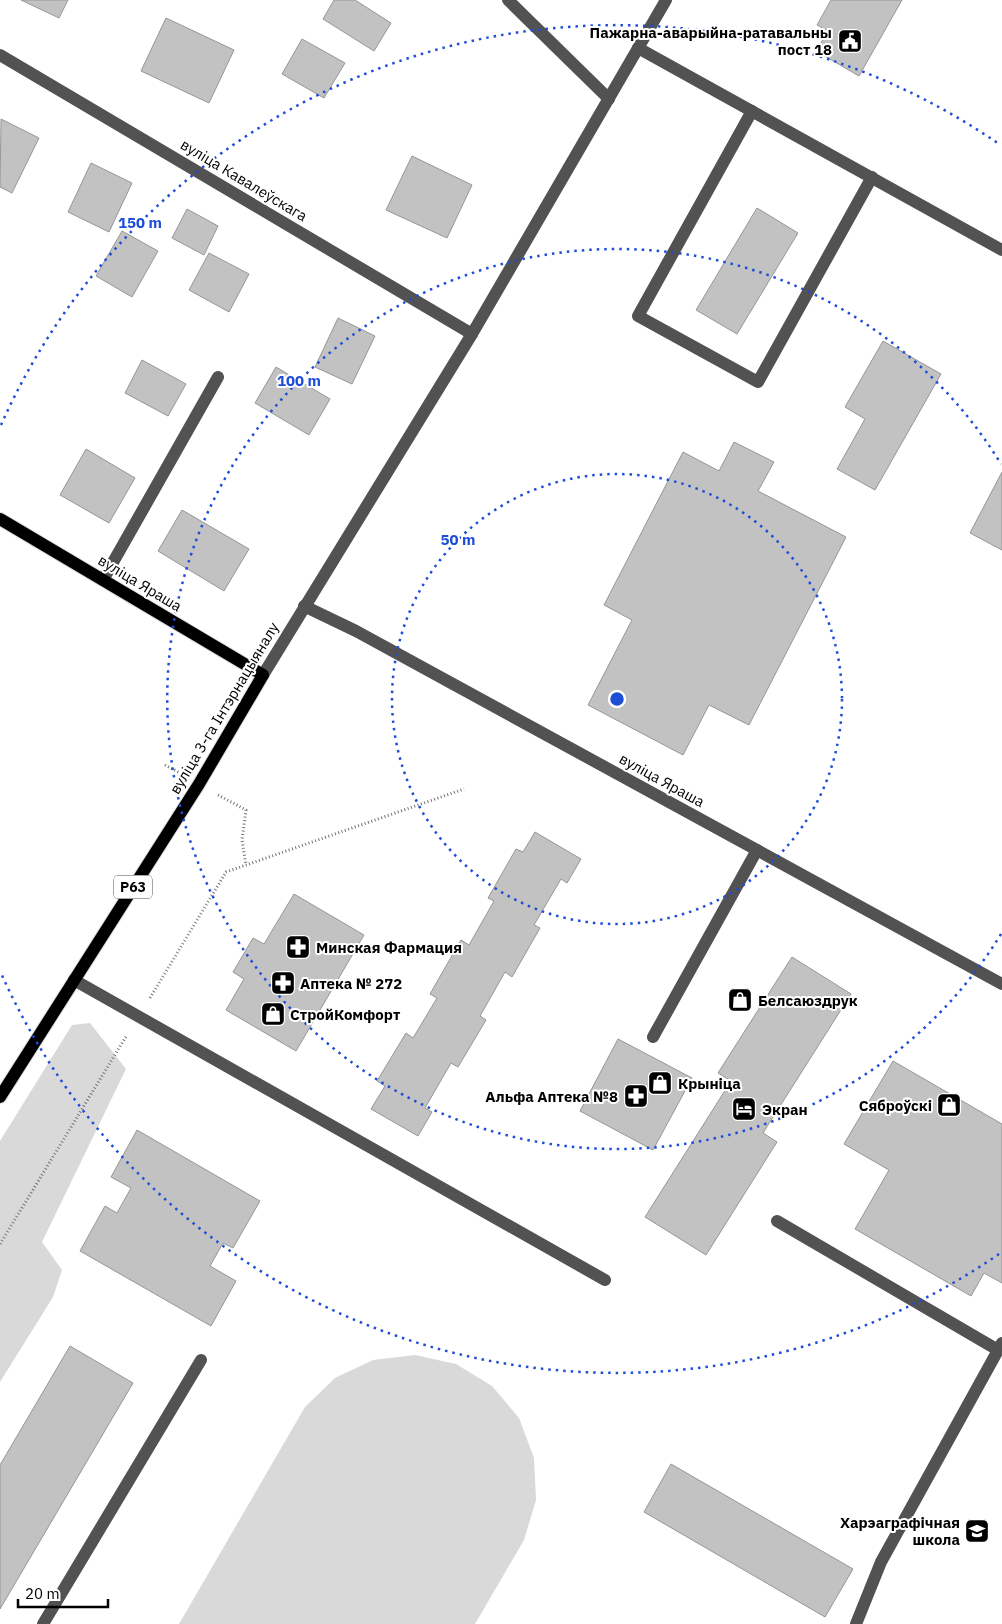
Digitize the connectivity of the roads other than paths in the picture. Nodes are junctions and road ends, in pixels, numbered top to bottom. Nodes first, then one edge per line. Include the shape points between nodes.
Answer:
1 (508, 0) edge
2 (666, 0) edge
3 (638, 48) junction
4 (0, 55) edge
5 (609, 99) junction
6 (752, 112) junction
7 (872, 178) junction
8 (1002, 250) edge
9 (472, 334) junction
10 (218, 377) dead end
11 (0, 519) edge
12 (103, 580) junction
13 (304, 606) junction
14 (263, 676) junction
15 (757, 850) junction
16 (74, 980) junction
17 (1002, 984) edge
18 (653, 1037) dead end
19 (0, 1097) edge
20 (777, 1221) dead end
21 (605, 1280) dead end
22 (1000, 1347) edge
23 (201, 1360) dead end
24 (43, 1624) edge
25 (856, 1624) edge

1 - 5 street
2 - 3 street, вуліца 3-га Інтэрнацыяналу
3 - 5 street, вуліца 3-га Інтэрнацыяналу
3 - 6 street
4 - 9 street, вуліца Кавалеўскага
5 - 9 street, вуліца 3-га Інтэрнацыяналу
6 - 7 street
6 - 7 street via 638,316 758,382
7 - 8 street
9 - 13 street, вуліца 3-га Інтэрнацыяналу
10 - 12 street
11 - 12 main road, вуліца Яраша
12 - 14 main road, вуліца Яраша
13 - 14 street, вуліца 3-га Інтэрнацыяналу
13 - 15 street, вуліца Яраша via 356,631
14 - 16 main road, вуліца 3-га Інтэрнацыяналу / Р63 via 199,784
15 - 17 street, вуліца Яраша
15 - 18 street
16 - 19 main road, вуліца 3-га Інтэрнацыяналу / Р63
16 - 21 street
20 - 22 street
22 - 25 street via 881,1562
23 - 24 street

